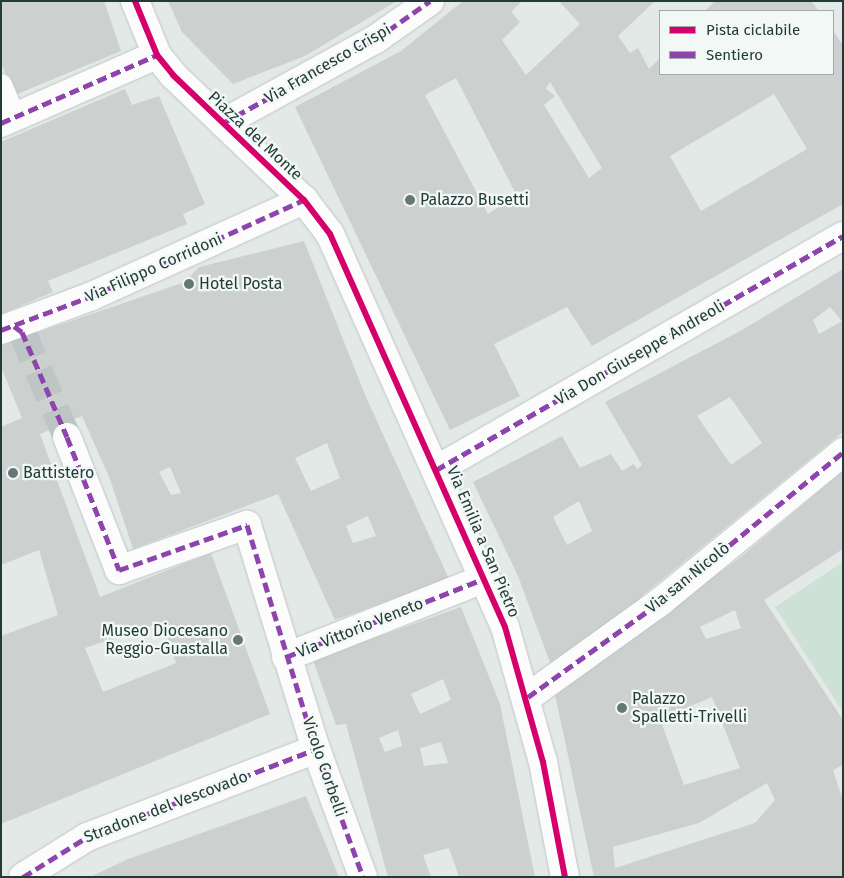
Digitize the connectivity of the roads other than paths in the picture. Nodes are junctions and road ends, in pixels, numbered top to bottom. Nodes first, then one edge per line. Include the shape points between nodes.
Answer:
1 (135, 1) edge
2 (430, 1) edge
3 (158, 57) junction
4 (1, 84) edge
5 (8, 120) edge
6 (223, 123) junction
7 (304, 200) junction
8 (330, 234) joint
9 (843, 236) edge
10 (12, 329) edge
11 (67, 437) tunnel mouth
12 (843, 452) edge
13 (436, 470) junction
14 (486, 578) junction
15 (286, 657) junction
16 (528, 697) junction
17 (316, 749) junction
18 (23, 877) edge
19 (363, 877) edge
20 (565, 877) edge

1 - 3 street
2 - 6 street, Via Francesco Crispi via 376,39
3 - 5 street
3 - 6 street, Piazza del Monte
4 - 5 lane
6 - 7 street, Piazza del Monte
7 - 8 street, Piazza del Monte
7 - 10 street, Via Filippo Corridoni
8 - 13 street, Via Emilia a San Pietro
9 - 13 street, Via Don Giuseppe Andreoli
11 - 15 street, Via Vittorio Veneto via 119,570 247,525
12 - 16 street, Via san Nicolò via 660,602
13 - 14 street, Via Emilia a San Pietro
14 - 15 street, Via Vittorio Veneto
14 - 16 street, Via Emilia a San Pietro
15 - 17 street, Vicolo Corbelli
16 - 20 street, Via Emilia a San Pietro
17 - 18 street, Stradone del Vescovado via 87,837
17 - 19 street, Vicolo Corbelli

